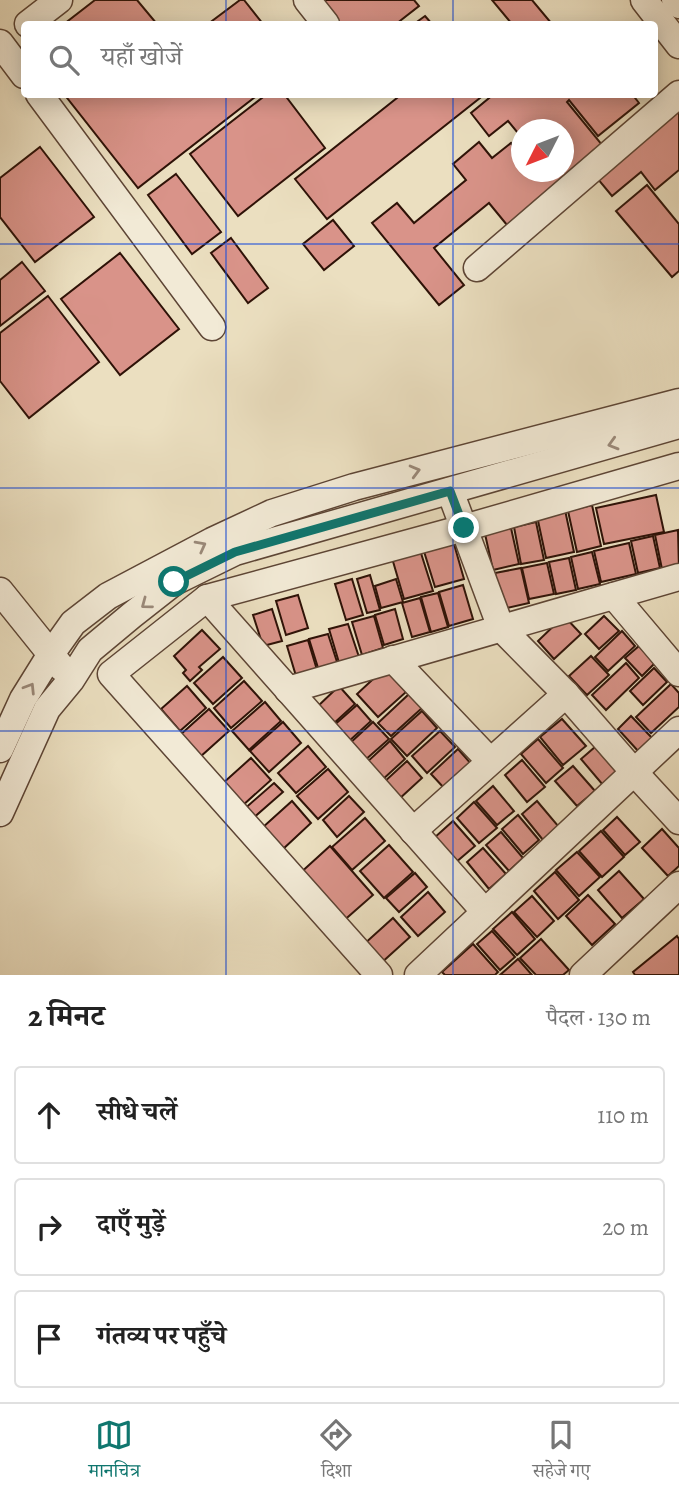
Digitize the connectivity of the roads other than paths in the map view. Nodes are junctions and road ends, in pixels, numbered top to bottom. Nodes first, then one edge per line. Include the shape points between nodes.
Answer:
1 (59, 0) edge
2 (307, 0) edge
3 (644, 0) edge
4 (675, 0) edge
5 (679, 5) edge
6 (32, 21) edge
7 (324, 21) edge
8 (21, 30) edge
9 (1, 44) edge
10 (679, 45) edge
11 (21, 71) edge
12 (679, 94) edge
13 (42, 98) edge
14 (477, 268) dead end
15 (212, 327) dead end
16 (679, 402) edge
17 (679, 425) edge
18 (679, 466) edge
19 (450, 491) junction
20 (464, 528) junction
21 (679, 577) edge
22 (0, 592) edge
23 (614, 596) junction
24 (207, 598) junction
25 (501, 628) junction
26 (51, 654) junction
27 (393, 659) junction
28 (679, 673) edge
29 (71, 680) junction
30 (288, 690) junction
31 (566, 694) junction
32 (679, 730) edge
33 (0, 749) edge
34 (491, 761) junction
35 (634, 772) junction
36 (0, 813) edge
37 (679, 821) edge
38 (413, 831) junction
39 (679, 885) edge
40 (485, 912) junction
41 (379, 975) edge
42 (418, 975) edge
43 (583, 975) edge

1 - 6 street
2 - 7 street
3 - 10 street
4 - 5 street
8 - 9 street
9 - 11 street
12 - 14 street
13 - 15 street
26 -> 16 street via 73,624 108,596 272,513 354,487
17 -> 19 street
18 - 20 street
19 - 20 street
19 -> 29 street via 235,552 174,582 90,650
20 - 24 street
20 - 25 street
21 - 23 street
22 - 26 street
23 - 25 street
23 - 28 street
24 - 30 street
24 - 41 street via 111,674
25 - 27 street
25 - 31 street
26 - 29 street
33 -> 26 street
27 - 30 street
27 - 34 street
29 - 36 street via 47,709
30 - 38 street
31 - 34 street
31 - 35 street
32 - 35 street
34 - 38 street
35 - 37 street
35 - 40 street
38 - 40 street
39 - 43 street
40 - 42 street

